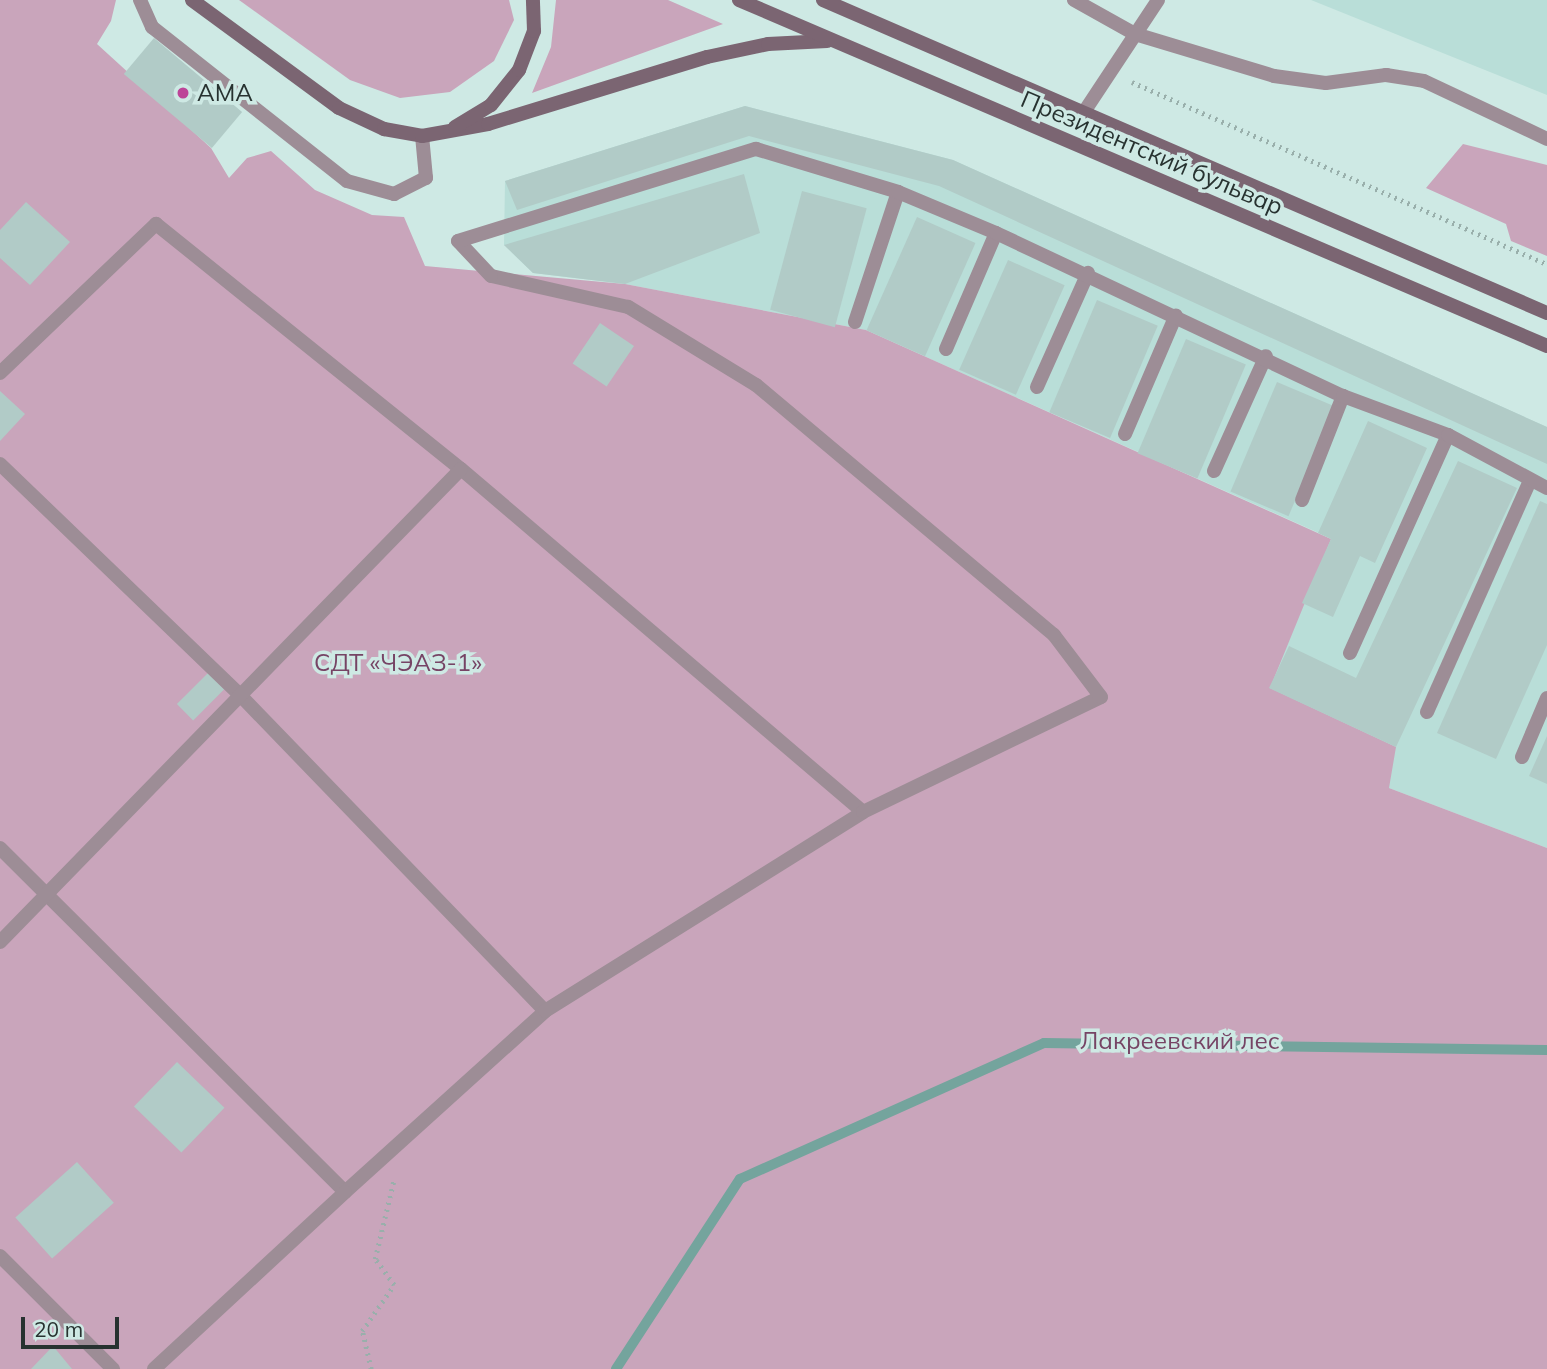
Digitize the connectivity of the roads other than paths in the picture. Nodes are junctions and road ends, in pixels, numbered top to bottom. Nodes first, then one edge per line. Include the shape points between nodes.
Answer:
1 (140, 0) edge
2 (192, 0) edge
3 (533, 0) edge
4 (739, 0) edge
5 (824, 0) edge
6 (1074, 0) edge
7 (1158, 0) edge
8 (1135, 34) junction
9 (832, 41) junction
10 (1084, 112) junction
11 (447, 133) junction
12 (422, 136) junction
13 (1547, 139) edge
14 (898, 192) junction
15 (996, 233) junction
16 (1088, 273) junction
17 (1547, 313) edge
18 (1176, 315) junction
19 (855, 321) dead end
20 (1547, 346) edge
21 (946, 349) dead end
22 (1266, 356) junction
23 (0, 373) edge
24 (1037, 387) dead end
25 (1343, 396) junction
26 (1125, 434) dead end
27 (1448, 435) junction
28 (0, 464) edge
29 (461, 469) junction
30 (1214, 471) dead end
31 (1530, 481) junction
32 (1547, 488) edge
33 (1301, 500) dead end
34 (1350, 653) dead end
35 (240, 695) junction
36 (1547, 698) edge
37 (1427, 712) dead end
38 (1522, 757) dead end
39 (863, 812) junction
40 (0, 848) edge
41 (45, 892) junction
42 (0, 942) edge
43 (545, 1011) junction
44 (345, 1192) junction
45 (0, 1256) edge
46 (113, 1369) edge
47 (154, 1369) edge

1 - 12 lane via 152,27 347,181 394,194 426,178
2 - 12 main road via 339,108 384,129
3 - 11 main road via 534,31 519,70 491,105
4 - 9 main road, Президентский бульвар
5 - 10 main road, Президентский бульвар
6 - 8 lane
7 - 8 lane
8 - 10 lane
8 - 13 lane via 1274,76 1326,83 1385,75 1424,81
9 - 11 main road via 768,44 707,57
9 - 20 main road, Президентский бульвар
10 - 17 main road, Президентский бульвар
11 - 12 main road
14 - 15 lane
14 - 19 lane
14 - 39 lane via 756,149 458,241 491,276 628,307 757,385 1054,635 1101,697
15 - 16 lane
15 - 21 lane
16 - 18 lane
16 - 24 lane
18 - 22 lane
18 - 26 lane
22 - 25 lane
22 - 30 lane
23 - 29 lane via 156,224
25 - 27 lane
25 - 33 lane
27 - 31 lane
27 - 34 lane
28 - 35 lane
29 - 35 lane
29 - 39 lane
31 - 32 lane
31 - 37 lane
35 - 41 lane
35 - 43 lane
36 - 38 lane
39 - 43 lane
40 - 41 lane
41 - 42 lane
41 - 44 lane
43 - 44 lane
44 - 47 lane
45 - 46 lane

